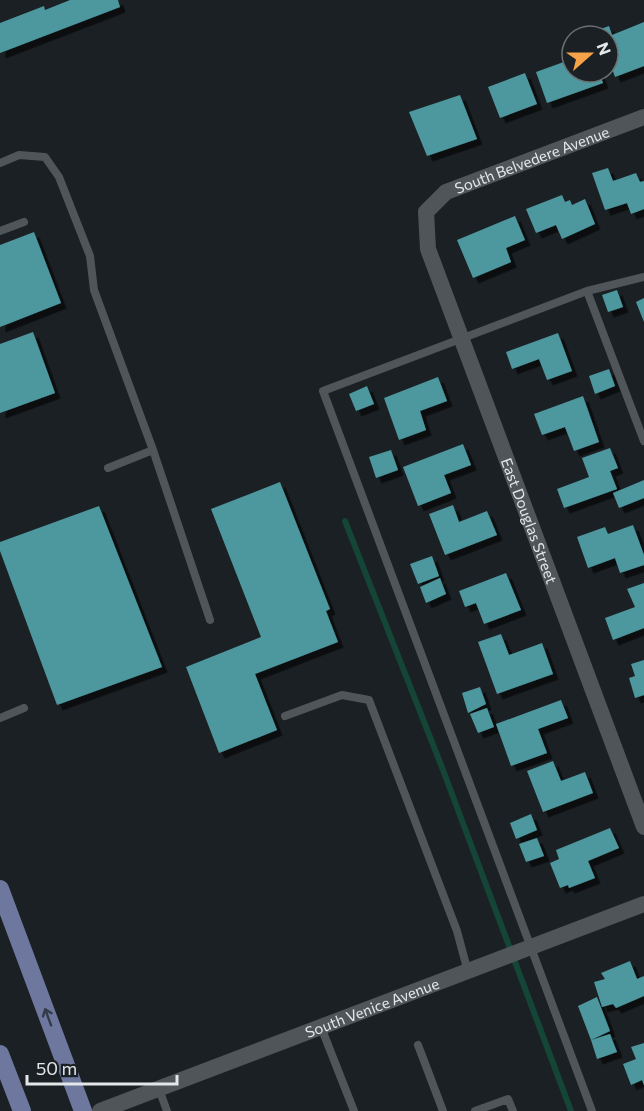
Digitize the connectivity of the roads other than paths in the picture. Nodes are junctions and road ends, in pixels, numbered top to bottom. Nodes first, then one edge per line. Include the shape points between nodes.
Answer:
1 (644, 117) edge
2 (0, 163) edge
3 (421, 209) joint
4 (24, 222) dead end
5 (0, 231) edge
6 (644, 277) edge
7 (587, 291) junction
8 (461, 338) junction
9 (644, 441) edge
10 (153, 450) junction
11 (108, 468) dead end
12 (210, 620) dead end
13 (24, 708) dead end
14 (285, 716) dead end
15 (0, 718) edge
16 (644, 827) edge
17 (0, 889) edge
18 (644, 904) edge
19 (530, 948) junction
20 (468, 972) junction
21 (321, 1027) junction
22 (418, 1045) dead end
23 (0, 1053) edge
24 (159, 1089) junction
25 (22, 1111) edge
26 (83, 1111) edge
27 (100, 1111) edge
28 (167, 1111) edge
29 (354, 1111) edge
30 (443, 1111) edge
31 (475, 1111) edge
32 (513, 1111) edge
33 (592, 1111) edge

1 - 3 street, South Belvedere Avenue via 446,192
2 - 10 lane via 19,155 45,157 59,177 90,256 94,290
3 - 8 street, East Douglas Street via 428,249
4 - 5 lane
6 - 7 lane
7 - 8 lane
7 - 9 lane
8 - 16 street, East Douglas Street
8 - 19 lane via 323,391
10 - 11 lane
10 - 12 lane
13 - 15 lane
14 - 20 lane via 342,695 369,700 457,931
26 -> 17 main road
18 - 19 street, South Venice Avenue
19 - 20 street, South Venice Avenue
19 - 33 lane
20 - 21 street, South Venice Avenue
21 - 24 street, South Venice Avenue
21 - 29 lane
22 - 30 lane
23 - 25 main road
24 - 27 street, South Venice Avenue
24 - 28 lane
31 - 32 lane via 508,1099

